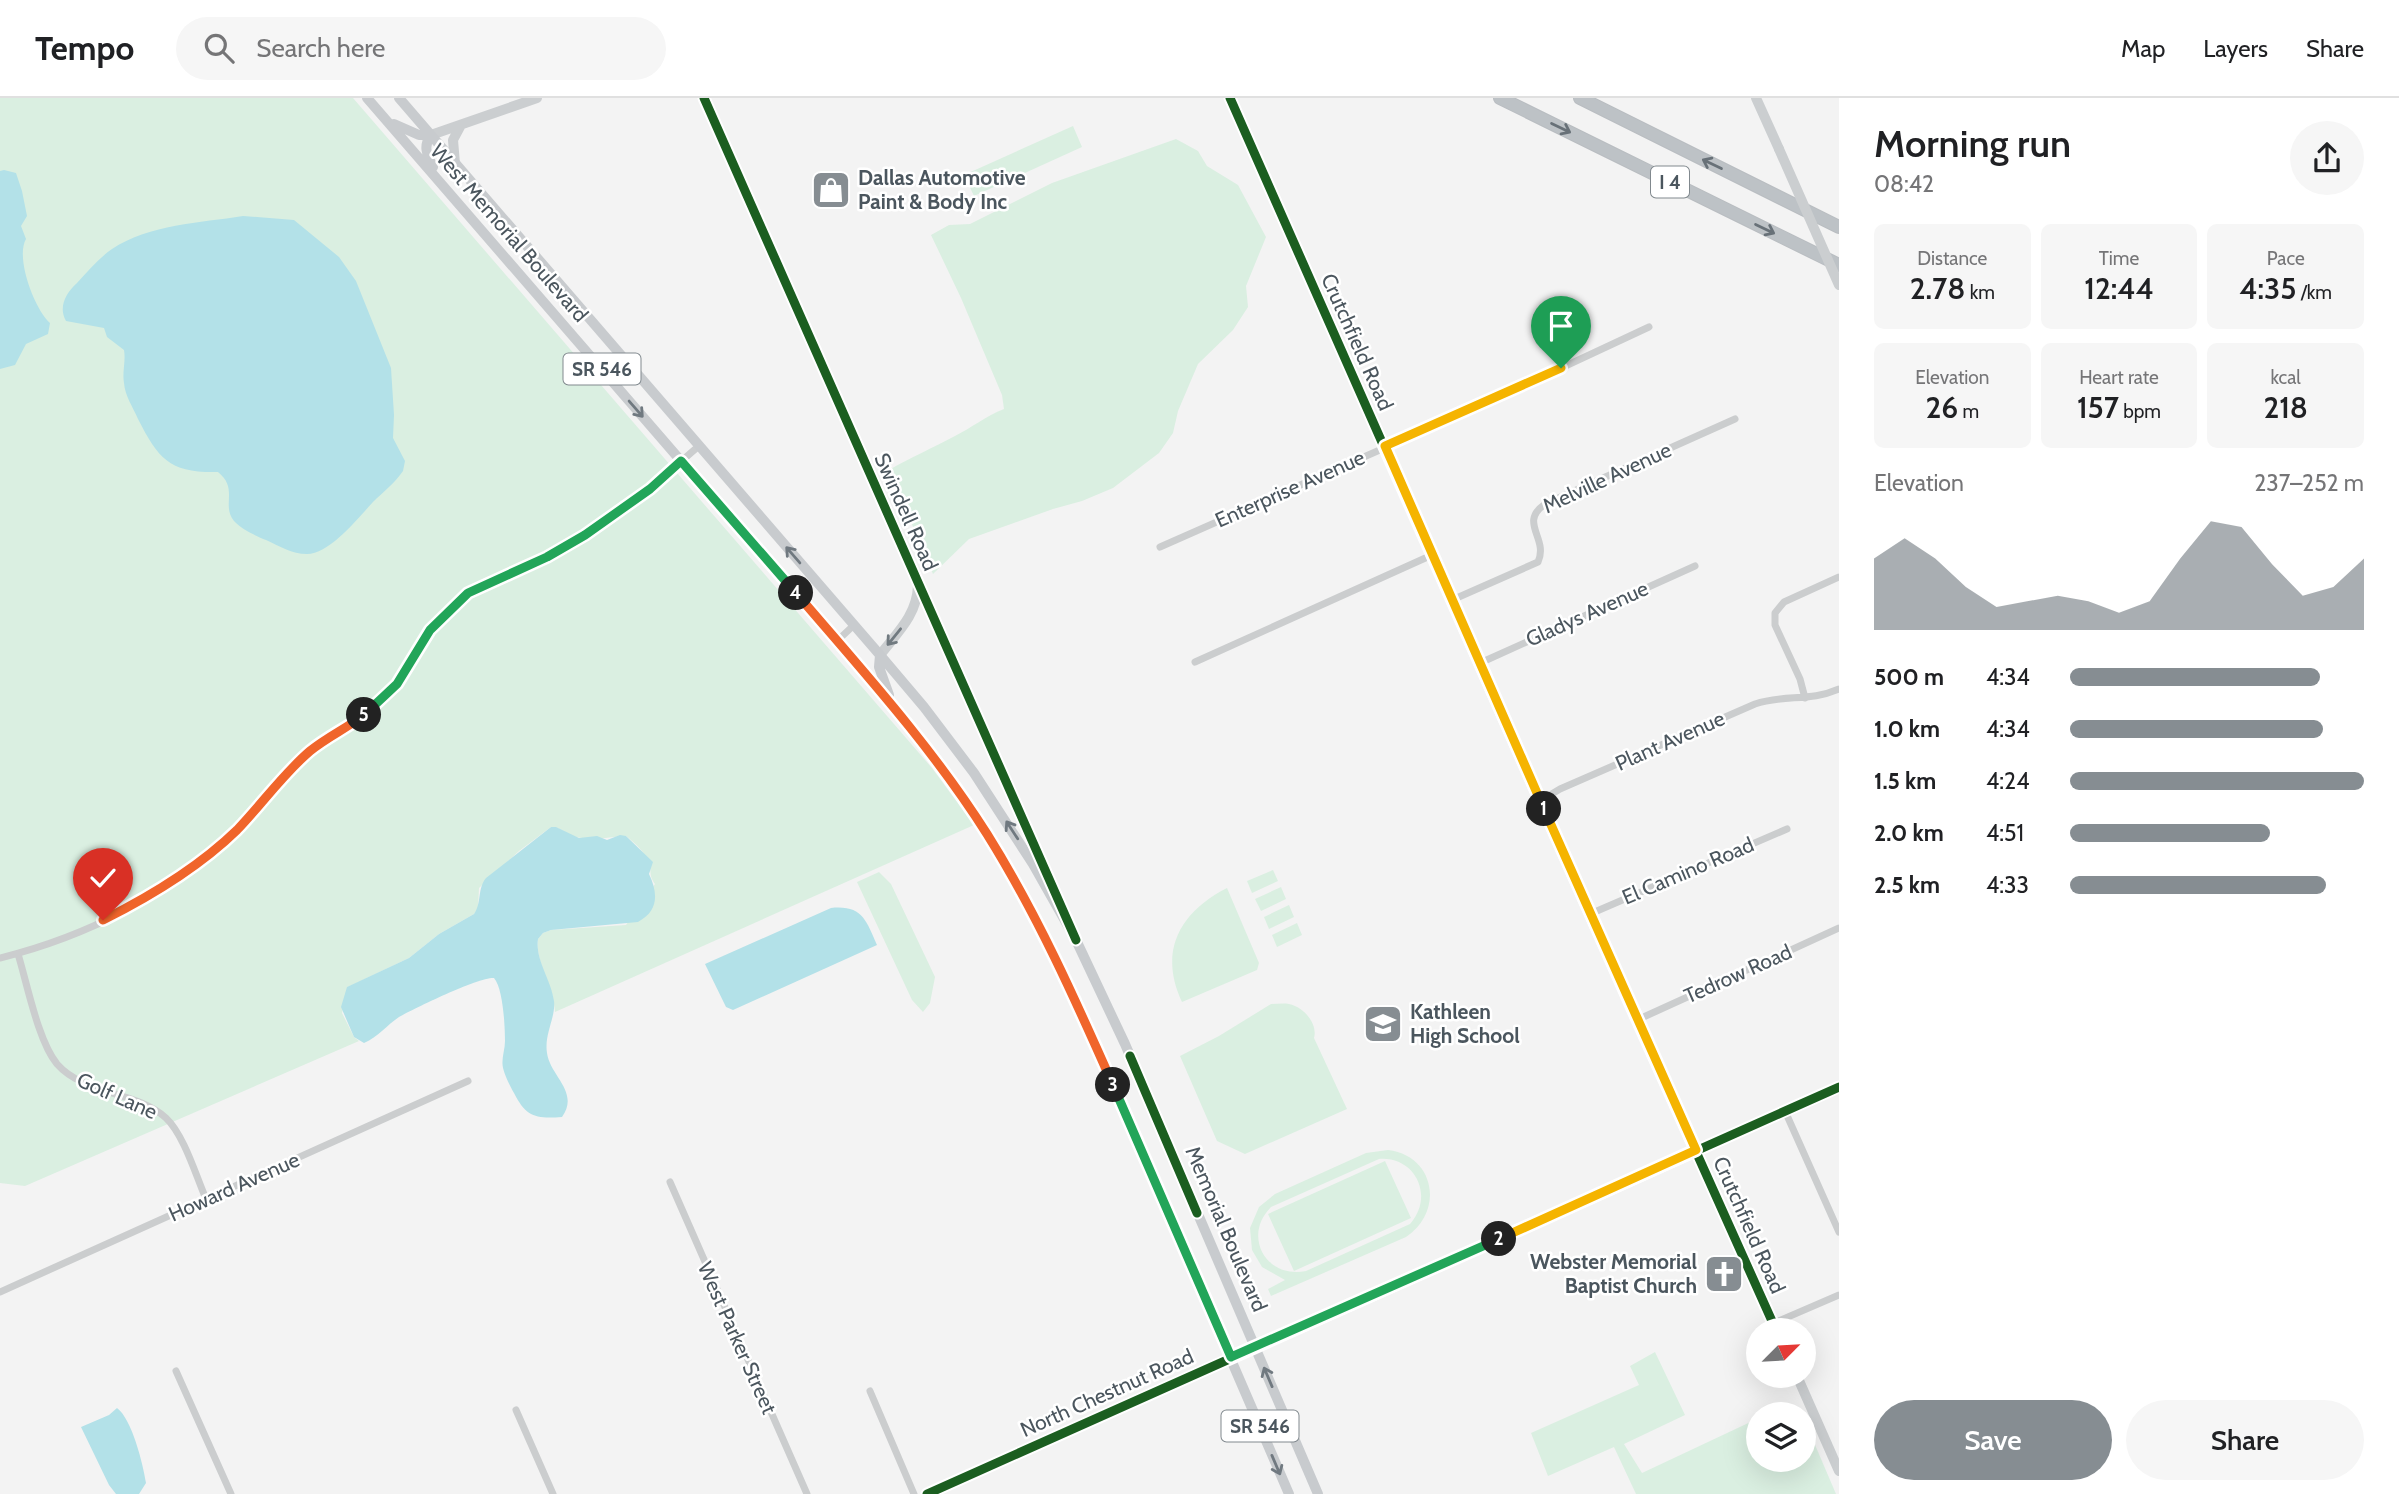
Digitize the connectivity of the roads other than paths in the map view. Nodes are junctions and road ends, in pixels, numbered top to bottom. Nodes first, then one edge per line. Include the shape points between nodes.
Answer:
1 (367, 98) edge
2 (399, 98) edge
3 (537, 98) edge
4 (704, 98) edge
5 (1230, 98) edge
6 (1500, 98) edge
7 (1580, 98) edge
8 (1756, 98) edge
9 (385, 119) junction
10 (461, 125) junction
11 (431, 135) junction
12 (456, 164) junction
13 (433, 174) junction
14 (1839, 227) edge
15 (1839, 265) edge
16 (1839, 285) edge
17 (1648, 327) dead end
18 (1735, 419) dead end
19 (699, 446) junction
20 (1385, 446) junction
21 (681, 461) junction
22 (1160, 547) dead end
23 (1432, 555) junction
24 (1695, 566) dead end
25 (1839, 577) edge
26 (918, 582) junction
27 (1452, 600) junction
28 (934, 618) junction
29 (908, 620) junction
30 (854, 625) junction
31 (837, 641) junction
32 (880, 654) junction
33 (1195, 662) dead end
34 (1480, 663) junction
35 (1839, 689) edge
36 (1805, 698) junction
37 (893, 706) junction
38 (1541, 801) junction
39 (1787, 829) dead end
40 (1590, 914) junction
41 (1839, 929) edge
42 (1076, 940) junction
43 (18, 954) junction
44 (0, 958) edge
45 (1114, 1019) joint
46 (1637, 1020) junction
47 (468, 1081) dead end
48 (1839, 1087) edge
49 (1785, 1111) junction
50 (1696, 1150) junction
51 (670, 1181) dead end
52 (206, 1199) junction
53 (1839, 1232) edge
54 (0, 1292) edge
55 (1839, 1295) edge
56 (1771, 1318) edge
57 (1793, 1318) edge
58 (1255, 1346) junction
59 (1231, 1357) junction
60 (176, 1371) dead end
61 (1802, 1388) edge
62 (870, 1391) dead end
63 (516, 1410) dead end
64 (1839, 1471) edge
65 (230, 1494) edge
66 (553, 1494) edge
67 (807, 1494) edge
68 (914, 1494) edge
69 (927, 1494) edge
70 (1289, 1494) edge
71 (1318, 1494) edge

1 - 9 main road, West Memorial Boulevard / SR 546
2 - 11 main road, SR 546
3 - 10 street
4 - 26 street, Swindell Road
5 - 20 street, Crutchfield Road
6 -> 15 highway, I 4
14 -> 7 highway, I 4
8 - 16 street, bridge
9 - 11 main road via 419,135
9 - 13 main road, West Memorial Boulevard / SR 546
10 - 11 street
10 - 12 street via 453,140
11 - 12 main road, West Memorial Boulevard / SR 546
11 - 13 main road via 426,149
12 - 19 main road, West Memorial Boulevard / SR 546
13 -> 21 main road, West Memorial Boulevard / SR 546
17 - 20 street, Enterprise Avenue
18 - 27 street, Melville Avenue via 1545,504 1533,522 1542,548 1538,562
19 - 21 street
30 -> 19 main road, West Memorial Boulevard / SR 546
20 - 22 street, Enterprise Avenue
20 - 23 street, Crutchfield Road
21 - 31 main road, West Memorial Boulevard / SR 546
21 - 43 street via 585,535 468,593 430,630 386,697 312,750 235,832 199,862 114,915
23 - 27 street, Crutchfield Road
23 - 33 street
24 - 34 street, Gladys Avenue
25 - 36 street via 1784,602 1775,613 1774,625
26 - 28 street, Swindell Road
26 - 29 street
27 - 34 street, Crutchfield Road
28 - 29 street via 922,613
28 - 42 street, Swindell Road
29 -> 32 street
30 - 31 street
30 - 32 main road, West Memorial Boulevard / SR 546
31 - 37 main road, West Memorial Boulevard / SR 546
32 - 37 main road via 878,667
42 -> 32 main road, West Memorial Boulevard / SR 546 via 975,774
34 - 38 street, Crutchfield Road
35 - 36 street, Plant Avenue
36 - 38 street, Plant Avenue via 1755,704
37 - 59 main road, West Memorial Boulevard / SR 546 via 993,844 1042,930
38 - 40 street, Crutchfield Road
39 - 40 street, El Camino Road
40 - 46 street, Crutchfield Road
41 - 46 street, Tedrow Road
42 - 45 main road, West Memorial Boulevard / SR 546
43 - 44 street
43 - 52 street, Golf Lane via 52,1058 76,1079 166,1119
45 - 58 main road, Memorial Boulevard / SR 546
46 - 50 street, Crutchfield Road
47 - 52 street, Howard Avenue
48 - 49 street, North Chestnut Road
49 - 50 street, North Chestnut Road
49 - 53 street
50 - 56 street, Crutchfield Road
50 - 58 street, North Chestnut Road
51 - 67 street, West Parker Street
52 - 54 street, Howard Avenue
55 - 57 street
58 - 59 street, North Chestnut Road
71 -> 58 main road, Memorial Boulevard / SR 546
59 - 69 street, North Chestnut Road
59 -> 70 main road, SR 546
60 - 65 street
61 - 64 street
62 - 68 street
63 - 66 street

